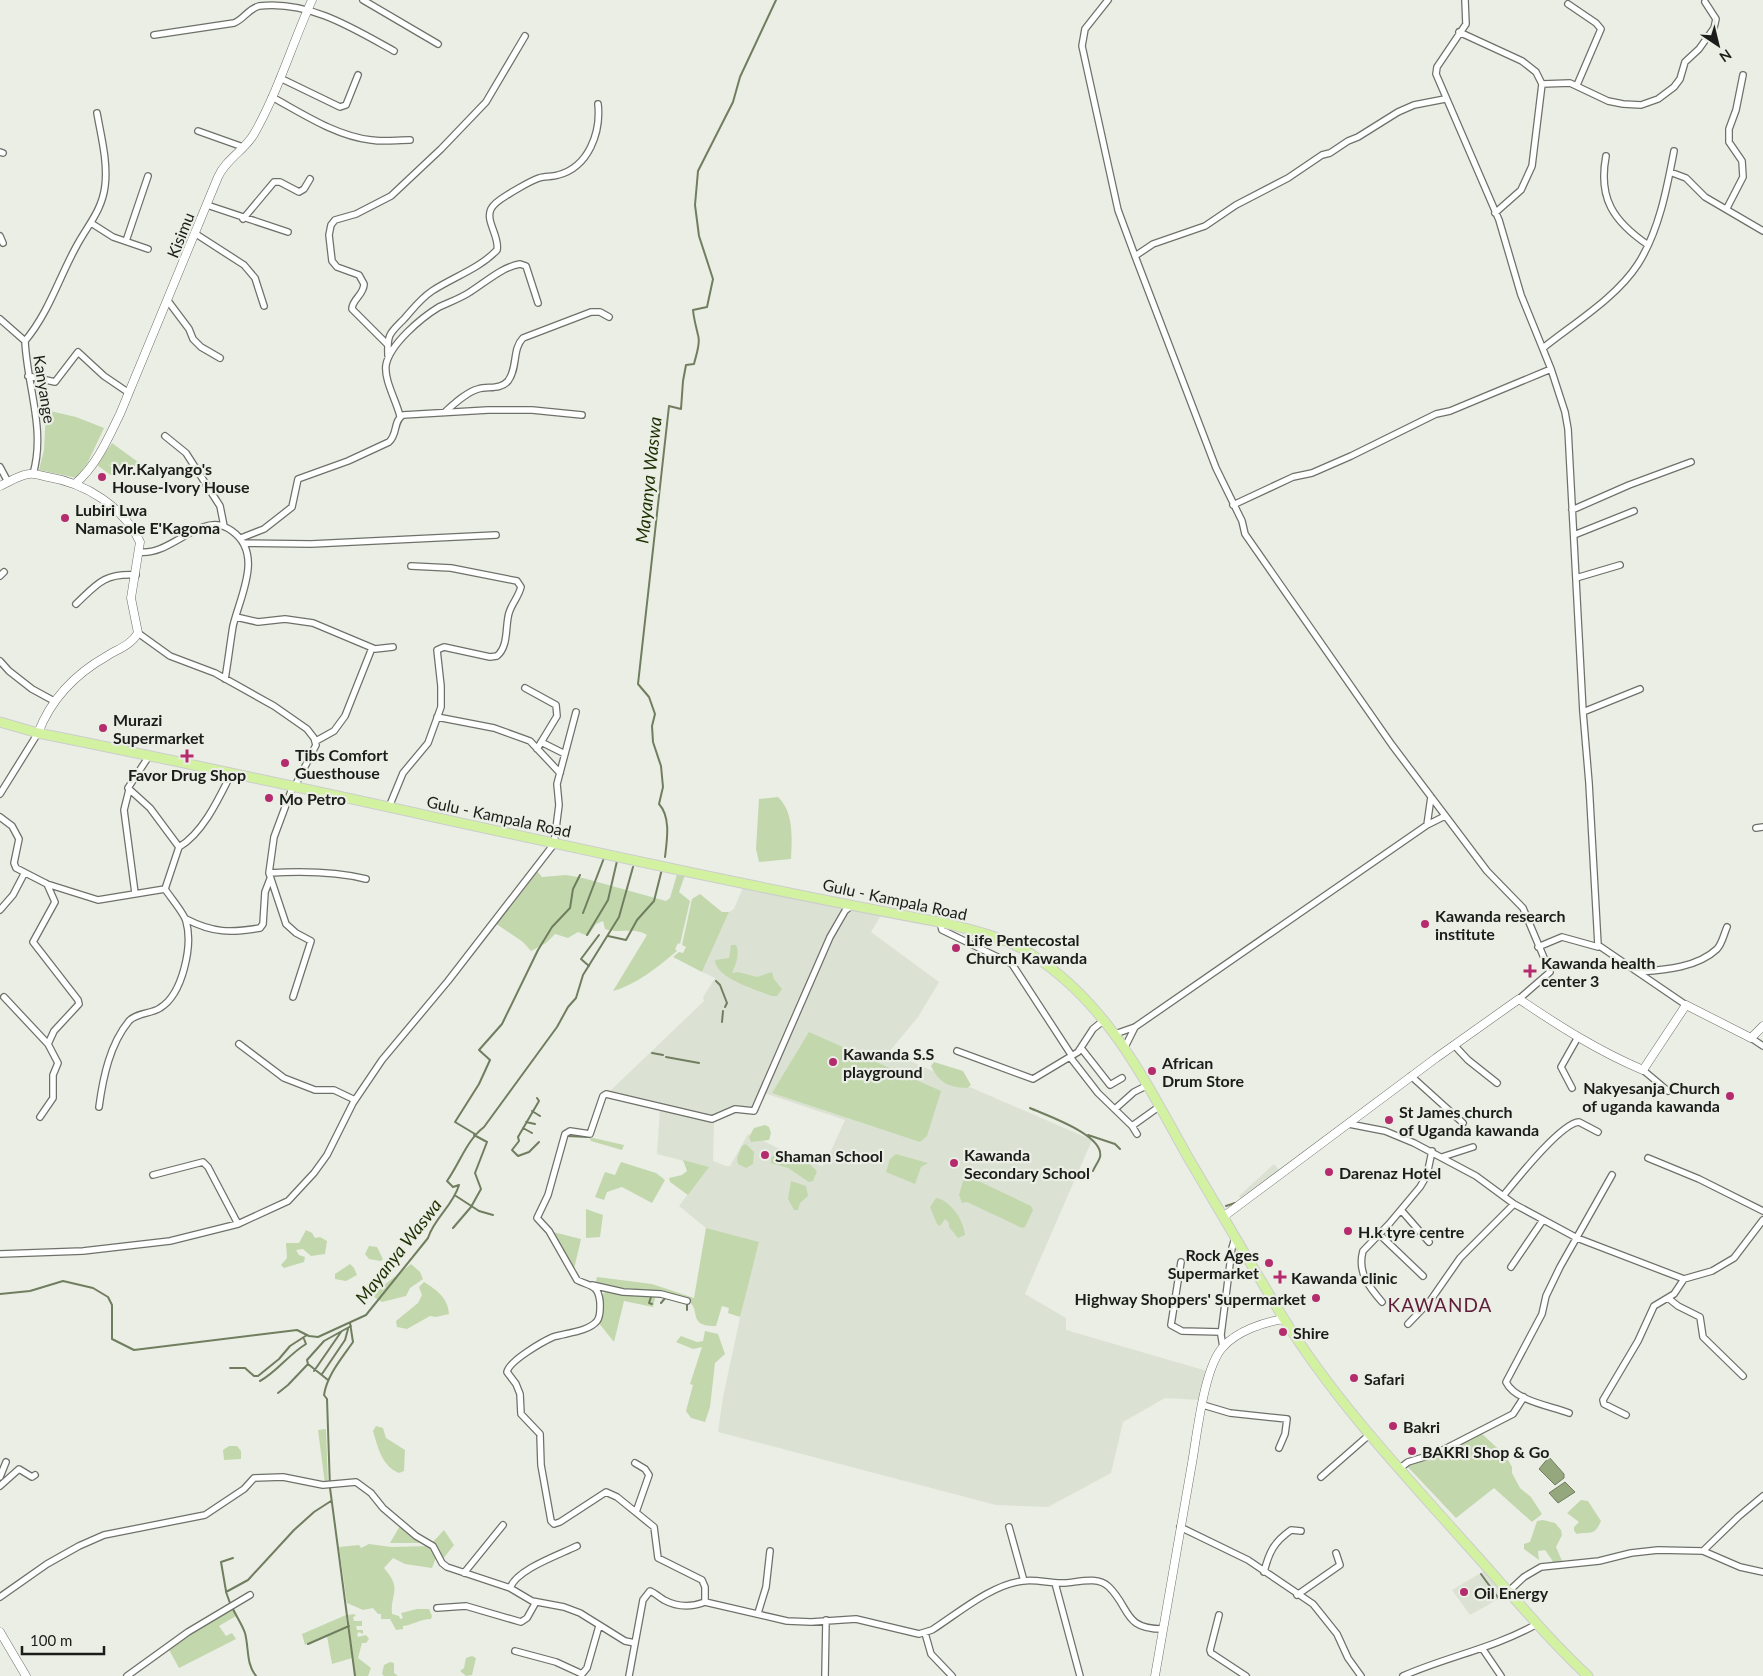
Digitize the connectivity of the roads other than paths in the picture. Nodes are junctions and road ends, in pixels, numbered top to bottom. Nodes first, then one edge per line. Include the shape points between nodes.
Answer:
1 (363, 0) edge
2 (1108, 0) edge
3 (1465, 0) edge
4 (1706, 2) dead end
5 (311, 3) edge
6 (1568, 4) dead end
7 (1459, 32) junction
8 (154, 35) dead end
9 (525, 36) dead end
10 (438, 44) dead end
11 (394, 51) dead end
12 (358, 75) dead end
13 (1743, 75) dead end
14 (280, 78) junction
15 (1542, 84) junction
16 (1577, 85) junction
17 (272, 98) junction
18 (1445, 99) junction
19 (598, 104) dead end
20 (97, 113) dead end
21 (198, 131) dead end
22 (410, 140) dead end
23 (243, 147) junction
24 (1674, 151) dead end
25 (1606, 156) dead end
26 (1670, 172) junction
27 (148, 176) dead end
28 (310, 179) dead end
29 (207, 205) junction
30 (1727, 208) junction
31 (1495, 213) junction
32 (243, 219) junction
33 (91, 223) junction
34 (1763, 231) edge
35 (288, 232) dead end
36 (196, 234) junction
37 (0, 236) edge
38 (126, 241) junction
39 (3, 243) dead end
40 (1648, 245) junction
41 (148, 249) dead end
42 (1135, 256) junction
43 (168, 301) junction
44 (538, 303) dead end
45 (264, 306) dead end
46 (609, 317) dead end
47 (0, 319) edge
48 (25, 341) junction
49 (388, 344) junction
50 (1543, 348) junction
51 (388, 355) junction
52 (220, 358) dead end
53 (1551, 369) junction
54 (28, 376) junction
55 (129, 393) junction
56 (446, 411) junction
57 (582, 415) dead end
58 (400, 416) junction
59 (165, 436) dead end
60 (1691, 462) dead end
61 (0, 467) edge
62 (33, 474) junction
63 (8, 482) junction
64 (76, 484) junction
65 (0, 486) edge
66 (1233, 504) junction
67 (1572, 510) junction
68 (1634, 511) dead end
69 (224, 526) junction
70 (496, 535) dead end
71 (1574, 535) junction
72 (243, 541) junction
73 (139, 552) junction
74 (1620, 565) dead end
75 (411, 566) dead end
76 (136, 574) junction
77 (1576, 578) junction
78 (76, 604) dead end
79 (236, 617) junction
80 (138, 634) junction
81 (372, 648) junction
82 (393, 648) dead end
83 (0, 660) edge
84 (226, 680) junction
85 (525, 688) dead end
86 (1640, 689) dead end
87 (54, 701) junction
88 (576, 712) dead end
89 (1582, 712) junction
90 (437, 717) junction
91 (0, 722) edge
92 (38, 733) junction
93 (316, 741) junction
94 (541, 742) junction
95 (537, 749) junction
96 (565, 754) junction
97 (149, 756) junction
98 (560, 773) junction
99 (231, 774) junction
100 (294, 786) junction
101 (129, 790) junction
102 (0, 794) edge
103 (1431, 796) junction
104 (389, 807) junction
105 (1445, 816) junction
106 (0, 817) edge
107 (1427, 825) junction
108 (1763, 827) edge
109 (1756, 828) dead end
110 (554, 844) junction
111 (179, 847) junction
112 (24, 874) junction
113 (269, 876) junction
114 (366, 880) dead end
115 (47, 884) junction
116 (165, 889) junction
117 (135, 894) junction
118 (852, 906) junction
119 (0, 910) edge
120 (186, 920) junction
121 (940, 922) junction
122 (1728, 927) dead end
123 (1538, 947) junction
124 (1598, 947) junction
125 (1638, 972) junction
126 (4, 997) dead end
127 (293, 997) dead end
128 (1519, 999) junction
129 (1686, 1005) junction
130 (1104, 1020) junction
131 (1763, 1026) edge
132 (1135, 1027) junction
133 (1115, 1034) junction
134 (1578, 1037) junction
135 (1750, 1038) junction
136 (48, 1044) junction
137 (239, 1044) dead end
138 (1454, 1045) junction
139 (1763, 1046) edge
140 (1125, 1047) junction
141 (1082, 1048) junction
142 (957, 1051) dead end
143 (1071, 1057) junction
144 (1643, 1070) junction
145 (1412, 1076) junction
146 (1122, 1078) dead end
147 (1497, 1083) dead end
148 (1148, 1085) junction
149 (1572, 1088) dead end
150 (1668, 1091) dead end
151 (355, 1100) junction
152 (99, 1106) dead end
153 (1160, 1106) junction
154 (1115, 1109) junction
155 (40, 1117) dead end
156 (1463, 1123) dead end
157 (1349, 1124) junction
158 (1132, 1126) junction
159 (1598, 1132) dead end
160 (1137, 1134) dead end
161 (1473, 1147) dead end
162 (1432, 1152) junction
163 (1442, 1157) junction
164 (1648, 1158) dead end
165 (152, 1175) dead end
166 (1612, 1175) dead end
167 (1503, 1196) junction
168 (1514, 1204) junction
169 (1401, 1210) junction
170 (1763, 1211) edge
171 (1223, 1217) junction
172 (1543, 1220) junction
173 (1763, 1220) edge
174 (238, 1224) junction
175 (1379, 1234) junction
176 (1235, 1238) junction
177 (1577, 1238) junction
178 (1429, 1242) dead end
179 (0, 1254) edge
180 (1181, 1262) dead end
181 (1511, 1267) dead end
182 (1423, 1276) dead end
183 (1684, 1279) junction
184 (592, 1285) junction
185 (609, 1288) junction
186 (599, 1296) junction
187 (1668, 1298) junction
188 (688, 1301) dead end
189 (1382, 1302) dead end
190 (1284, 1319) junction
191 (1408, 1324) dead end
192 (1222, 1332) junction
193 (1223, 1346) junction
194 (1743, 1376) dead end
195 (1524, 1397) junction
196 (1203, 1405) junction
197 (1569, 1413) dead end
198 (1626, 1415) dead end
199 (1369, 1435) junction
200 (1279, 1448) dead end
201 (6, 1462) dead end
202 (635, 1463) dead end
203 (1399, 1469) junction
204 (35, 1475) dead end
205 (0, 1477) edge
206 (1321, 1477) dead end
207 (0, 1486) edge
208 (1763, 1496) edge
209 (636, 1512) junction
210 (503, 1525) dead end
211 (1009, 1527) dead end
212 (1180, 1527) junction
213 (1302, 1531) dead end
214 (577, 1546) dead end
215 (1703, 1550) junction
216 (770, 1551) dead end
217 (1336, 1553) dead end
218 (1264, 1572) junction
219 (1763, 1572) edge
220 (464, 1573) junction
221 (1024, 1581) junction
222 (1055, 1583) junction
223 (510, 1588) junction
224 (1509, 1591) junction
225 (1297, 1594) junction
226 (250, 1595) dead end
227 (0, 1598) edge
228 (536, 1602) junction
229 (705, 1602) junction
230 (437, 1608) dead end
231 (758, 1613) junction
232 (1219, 1615) dead end
233 (826, 1620) junction
234 (1539, 1625) junction
235 (599, 1626) junction
236 (1162, 1630) junction
237 (0, 1632) edge
238 (925, 1633) junction
239 (635, 1643) junction
240 (1482, 1648) junction
241 (515, 1651) dead end
242 (26, 1676) edge
243 (127, 1676) edge
244 (629, 1676) edge
245 (825, 1676) edge
246 (952, 1676) edge
247 (1080, 1676) edge
248 (1155, 1676) edge
249 (1246, 1676) edge
250 (1361, 1676) edge
251 (1403, 1676) edge
252 (1501, 1676) edge
253 (1588, 1676) edge

1 - 10 street
2 - 42 street via 1084,30 1082,46 1118,210
3 - 7 street via 1466,24
4 - 16 street via 1716,19 1714,28 1685,62 1680,79 1666,94 1641,104 1623,104
5 - 8 street via 260,6 234,22
5 - 11 street
5 - 14 street, Kisimu
6 - 16 street via 1601,29
7 - 15 street via 1522,61 1536,72
7 - 18 street via 1437,67 1436,74
9 - 49 street via 486,102 441,149 391,196 331,224 332,261 340,268 354,272 364,284 352,305 353,311
12 - 14 street via 346,105 340,107
13 - 30 street via 1729,145 1742,161 1743,177
14 - 17 street, Kisimu
15 - 16 street via 1563,82
15 - 31 street via 1532,166 1521,190
17 - 22 street via 343,132 370,140
17 - 23 street, Kisimu
18 - 31 street via 1463,133
18 - 42 street via 1398,112 1205,226 1153,244
19 - 49 street via 593,146 583,158 565,172 539,178 496,204 490,216 497,250 482,263 419,301 391,331
20 - 33 street via 106,184 100,208
21 - 23 street
23 - 29 street, Kisimu via 222,167
24 - 26 street
25 - 40 street via 1603,181 1611,208 1627,230
26 - 30 street via 1686,178 1705,197
26 - 40 street
27 - 38 street
28 - 32 street via 298,192 274,182
29 - 32 street
29 - 36 street, Kisimu
30 - 34 street
31 - 50 street via 1521,295
32 - 35 street
33 - 38 street
33 - 48 street via 76,247 58,290
36 - 43 street, Kisimu
36 - 45 street via 244,265 256,278
37 - 39 street
38 - 41 street
40 - 50 street via 1638,265 1616,288
42 - 66 street via 1216,468
43 - 52 street via 193,339
43 - 55 street, Kisimu
44 - 51 street via 526,266 516,264 462,297 437,308
46 - 56 street via 591,312 523,338 517,346 516,360 507,381 498,387 473,391
47 - 48 street, Kanyange
48 - 54 street, Kanyange
49 - 51 street
50 - 53 street
51 - 58 street via 386,380
53 - 66 street via 1436,414 1351,456
53 - 67 street via 1568,430
54 - 55 street via 55,382 78,352
54 - 62 street, Kanyange via 38,433
55 - 64 street, Kisimu via 102,450
56 - 57 street via 532,410
56 - 58 street
58 - 72 street via 389,442 348,461 298,478 292,506
59 - 69 street via 186,453 220,506
60 - 67 street
61 - 63 street
62 - 63 street
62 - 64 street
63 - 65 street
64 - 73 street via 102,498 122,517 139,539
66 - 103 street via 1252,545
67 - 71 street
68 - 71 street
69 - 72 street
69 - 73 street via 217,524 201,528 156,550
70 - 72 street via 311,544
71 - 77 street
72 - 79 street via 248,574
73 - 76 street
74 - 77 street
75 - 90 street via 451,568 517,581 521,585 508,616 500,653 490,657 444,647 437,650 442,696
76 - 78 street via 104,578
76 - 80 street via 132,605
77 - 89 street
79 - 81 street via 258,622 286,619 313,623
79 - 84 street
80 - 84 street via 170,656
80 - 87 street via 125,646 77,676
81 - 82 street
81 - 93 street via 345,716 334,732
83 - 87 street via 32,689
84 - 93 street via 288,715 307,729
85 - 94 street via 556,705 557,716
86 - 89 street
87 - 92 street
88 - 96 street
89 - 124 street
90 - 95 street via 494,728 530,741
90 - 104 street via 428,743 403,773
91 - 92 main road, Gulu - Kampala Road
92 - 97 main road, Gulu - Kampala Road
92 - 102 street
93 - 100 street
94 - 95 street
94 - 96 street
95 - 98 street
96 - 98 street
97 - 99 main road, Gulu - Kampala Road
97 - 101 street
98 - 110 street via 557,784 560,805
99 - 100 main road, Gulu - Kampala Road
99 - 111 street via 200,826 189,841
100 - 104 main road, Gulu - Kampala Road
100 - 113 street via 274,837
101 - 111 street via 150,808
101 - 117 street via 124,810
103 - 105 street
103 - 107 street
104 - 110 main road, Gulu - Kampala Road
105 - 107 street
105 - 123 street via 1495,882 1518,902
106 - 112 street via 17,832 19,846 14,864
107 - 132 street
108 - 109 street
110 - 118 main road, Gulu - Kampala Road
110 - 151 street via 382,1060
111 - 116 street
112 - 115 street
112 - 119 street via 13,896
113 - 114 street via 293,871 331,872
113 - 120 street via 260,928 233,933
113 - 127 street via 286,924 311,941
115 - 117 street via 98,900
115 - 136 street via 55,902 33,942 78,1000
116 - 117 street
116 - 120 street
118 - 121 main road, Gulu - Kampala Road
118 - 184 street via 830,937 754,1111 740,1108 712,1119 606,1094 590,1134 570,1131 565,1134 548,1195 537,1218 577,1280
120 - 152 street via 187,944 180,986 161,1008 136,1016 124,1029 103,1077
121 - 130 main road, Gulu - Kampala Road via 995,936 1030,953 1088,1001
121 - 143 street via 942,930 1012,964
122 - 125 street via 1718,948 1698,960 1674,968
123 - 124 street via 1562,937
123 - 128 street via 1549,973
124 - 125 street
125 - 129 street
126 - 136 street
128 - 134 street
128 - 138 street
129 - 135 street
129 - 144 street
130 - 133 main road, Gulu - Kampala Road
130 - 141 street via 1093,1029
131 - 135 street
132 - 133 street
132 - 140 street
133 - 140 main road, Gulu - Kampala Road
134 - 144 street
134 - 149 street via 1562,1067
135 - 139 street
136 - 155 street via 58,1062 52,1098
137 - 151 street via 284,1078 314,1090 328,1088
138 - 145 street
138 - 147 street
140 - 148 main road, Gulu - Kampala Road
141 - 143 street
141 - 146 street via 1110,1085
142 - 143 street via 1033,1080
143 - 154 street via 1098,1093
144 - 150 street
145 - 156 street
145 - 157 street
148 - 153 main road, Gulu - Kampala Road
148 - 154 street via 1134,1092
151 - 174 street via 327,1155 288,1202
153 - 158 street
153 - 171 main road, Gulu - Kampala Road
154 - 158 street
157 - 162 street via 1385,1131
157 - 171 street
158 - 160 street
159 - 167 street via 1579,1122 1567,1126 1524,1169
161 - 163 street
162 - 163 street
162 - 169 street via 1424,1181
163 - 167 street
164 - 170 street
165 - 174 street via 203,1162
166 - 177 street
167 - 168 street
168 - 172 street
168 - 191 street via 1460,1258 1430,1301
169 - 175 street
169 - 178 street
171 - 176 main road, Gulu - Kampala Road
172 - 177 street
172 - 181 street
173 - 183 street via 1734,1258 1712,1271
174 - 179 street via 148,1245
175 - 182 street
175 - 189 street via 1364,1247 1361,1262 1366,1281
176 - 190 main road, Gulu - Kampala Road
176 - 192 street
177 - 183 street via 1596,1248
177 - 195 street via 1560,1267 1538,1322 1507,1378 1508,1387
180 - 192 street via 1171,1325 1182,1331
183 - 187 street
184 - 185 street
184 - 186 street
185 - 186 street
185 - 188 street via 624,1292 654,1292
186 - 209 street via 601,1310 597,1322 552,1338 515,1360 507,1374 520,1394 521,1414 540,1434 541,1465 553,1523 560,1522 606,1492
187 - 194 street via 1700,1318 1703,1337
187 - 198 street via 1654,1306 1629,1358 1603,1400 1604,1404
190 - 193 street via 1272,1320
190 - 199 main road, Gulu - Kampala Road via 1310,1360
192 - 193 street
193 - 196 street via 1214,1364
195 - 197 street
195 - 203 street via 1513,1414
196 - 200 street via 1230,1413 1287,1419
196 - 212 street
199 - 203 main road, Gulu - Kampala Road
199 - 206 street
201 - 205 street
202 - 209 street via 646,1469 649,1475
203 - 224 main road, Gulu - Kampala Road
204 - 207 street via 32,1477 19,1469
208 - 215 street
209 - 229 street via 656,1531 656,1557 702,1580
210 - 220 street
211 - 221 street
212 - 218 street via 1226,1548
212 - 236 street
213 - 218 street via 1291,1530 1278,1540 1270,1550
214 - 223 street via 540,1563 516,1579
215 - 219 street
215 - 224 street via 1644,1551 1599,1561 1547,1566 1531,1572
216 - 231 street via 766,1587
217 - 225 street via 1340,1565
218 - 225 street
220 - 223 street
220 - 227 street via 442,1563 433,1546 416,1536 356,1482 323,1485 283,1477 254,1478 244,1489 205,1514 104,1535 79,1546 47,1564
221 - 222 street
221 - 238 street via 1005,1585
222 - 236 street via 1103,1582 1131,1619 1146,1629
222 - 247 street
223 - 228 street
224 - 234 main road, Gulu - Kampala Road
225 - 250 street via 1326,1618
226 - 243 street via 188,1632
228 - 230 street via 521,1622 466,1606
228 - 235 street via 580,1613
229 - 231 street
229 - 239 street via 681,1605 647,1592
231 - 233 street via 801,1622
232 - 249 street via 1211,1653
233 - 238 street via 856,1619
233 - 245 street
234 - 240 street
234 - 253 main road, Gulu - Kampala Road
235 - 239 street
235 - 241 street via 587,1668 582,1674 556,1662
236 - 248 street
237 - 242 street
238 - 246 street via 930,1654
239 - 244 street
240 - 251 street via 1443,1659
240 - 252 street

